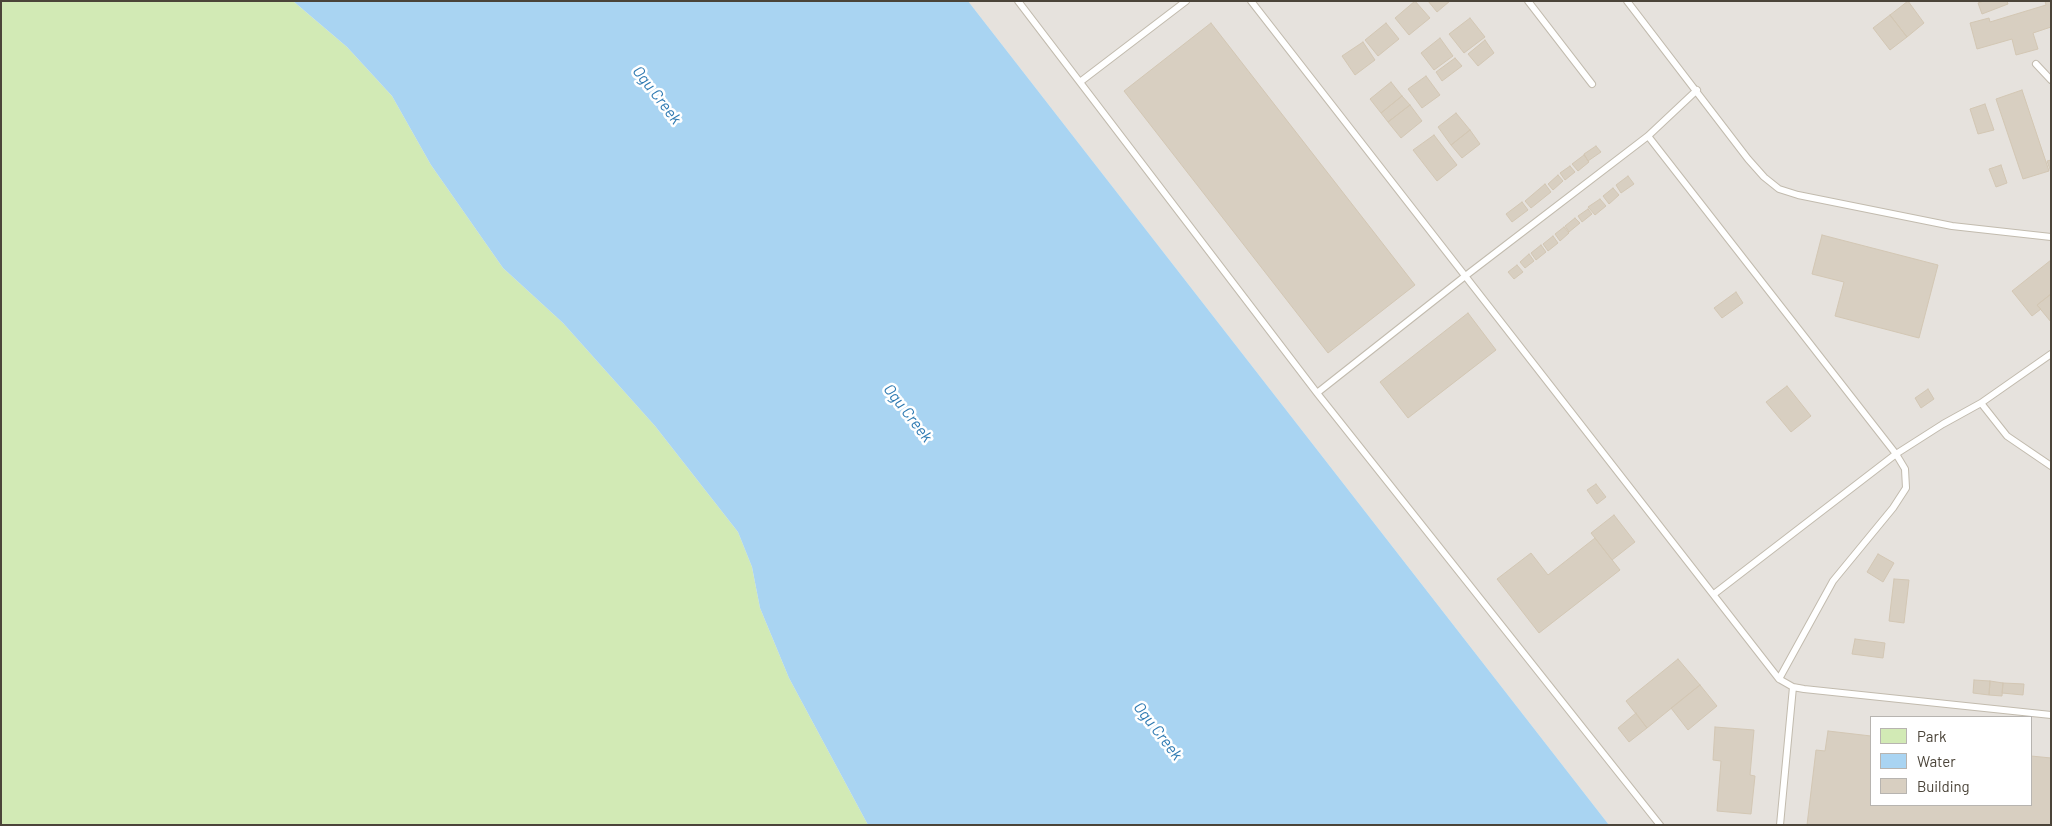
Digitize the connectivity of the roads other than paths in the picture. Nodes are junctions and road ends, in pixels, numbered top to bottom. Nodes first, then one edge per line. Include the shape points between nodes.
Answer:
1 (1018, 1) edge
2 (1186, 1) edge
3 (1251, 1) edge
4 (1528, 1) edge
5 (1627, 1) edge
6 (2036, 64) dead end
7 (2051, 80) edge
8 (1080, 82) junction
9 (1592, 84) dead end
10 (1697, 90) junction
11 (1648, 136) junction
12 (2051, 237) edge
13 (1464, 277) junction
14 (2051, 354) edge
15 (1317, 393) junction
16 (1981, 403) junction
17 (1896, 454) junction
18 (2051, 466) edge
19 (1714, 594) junction
20 (1779, 679) junction
21 (1793, 687) junction
22 (2051, 715) edge
23 (1660, 825) edge
24 (1780, 825) edge

1 - 8 lane
2 - 8 lane
3 - 13 lane
4 - 9 lane
5 - 10 lane
6 - 7 lane
8 - 15 lane
10 - 11 lane
10 - 12 lane via 1748,160 1778,189 1952,226
11 - 13 lane
11 - 17 lane
13 - 15 lane
13 - 19 lane
14 - 16 lane
15 - 23 lane
16 - 17 lane
16 - 18 lane via 2007,436
17 - 19 lane
17 - 20 lane via 1905,468 1906,488 1833,581
19 - 20 lane
20 - 21 lane
21 - 22 lane
21 - 24 lane

